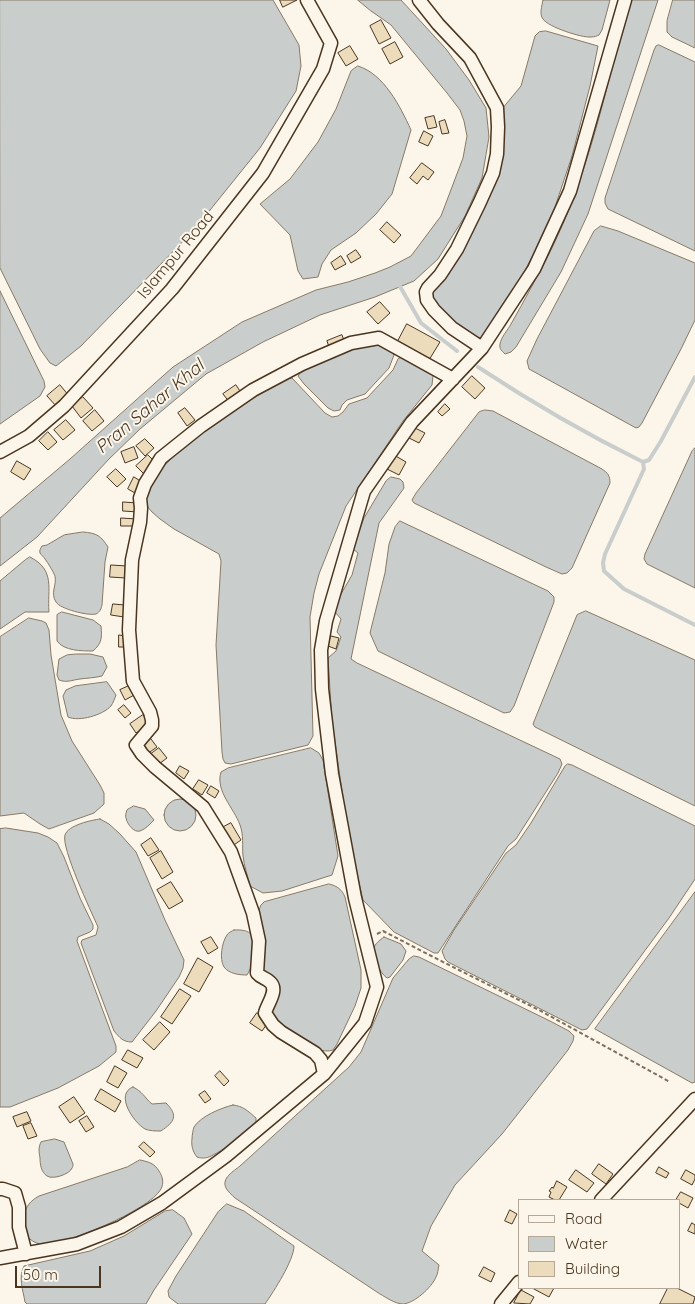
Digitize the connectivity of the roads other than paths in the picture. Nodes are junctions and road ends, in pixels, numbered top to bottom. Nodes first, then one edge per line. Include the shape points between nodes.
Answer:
1 (307, 0) edge
2 (419, 0) edge
3 (625, 0) edge
4 (482, 348) junction
5 (453, 379) junction
6 (0, 452) edge
7 (324, 1074) junction
8 (695, 1099) edge
9 (0, 1189) edge
10 (602, 1199) edge
11 (26, 1254) junction
12 (0, 1258) edge
13 (518, 1283) edge
14 (501, 1304) edge

1 - 6 street, Islampur Road via 332,43 323,69 263,173 172,289 64,406 28,436
2 - 4 street via 470,58 497,108 497,154 493,173 457,249 426,292 434,310 452,328
3 - 4 street via 570,191 534,269
4 - 5 street
5 - 7 street via 412,422 364,491 320,650 332,774 355,898 377,987 365,1023
5 - 7 street via 380,338 351,343 253,390 201,426 161,458 140,498 140,522 132,560 129,630 133,681 150,712 152,726 136,745 154,766 203,807 231,852 260,941 257,973 273,988 265,1013 281,1032 315,1053 321,1060
7 - 11 street via 226,1156 162,1203 121,1227 77,1244
8 - 10 street
9 - 11 street via 15,1193
11 - 12 street
13 - 14 street

